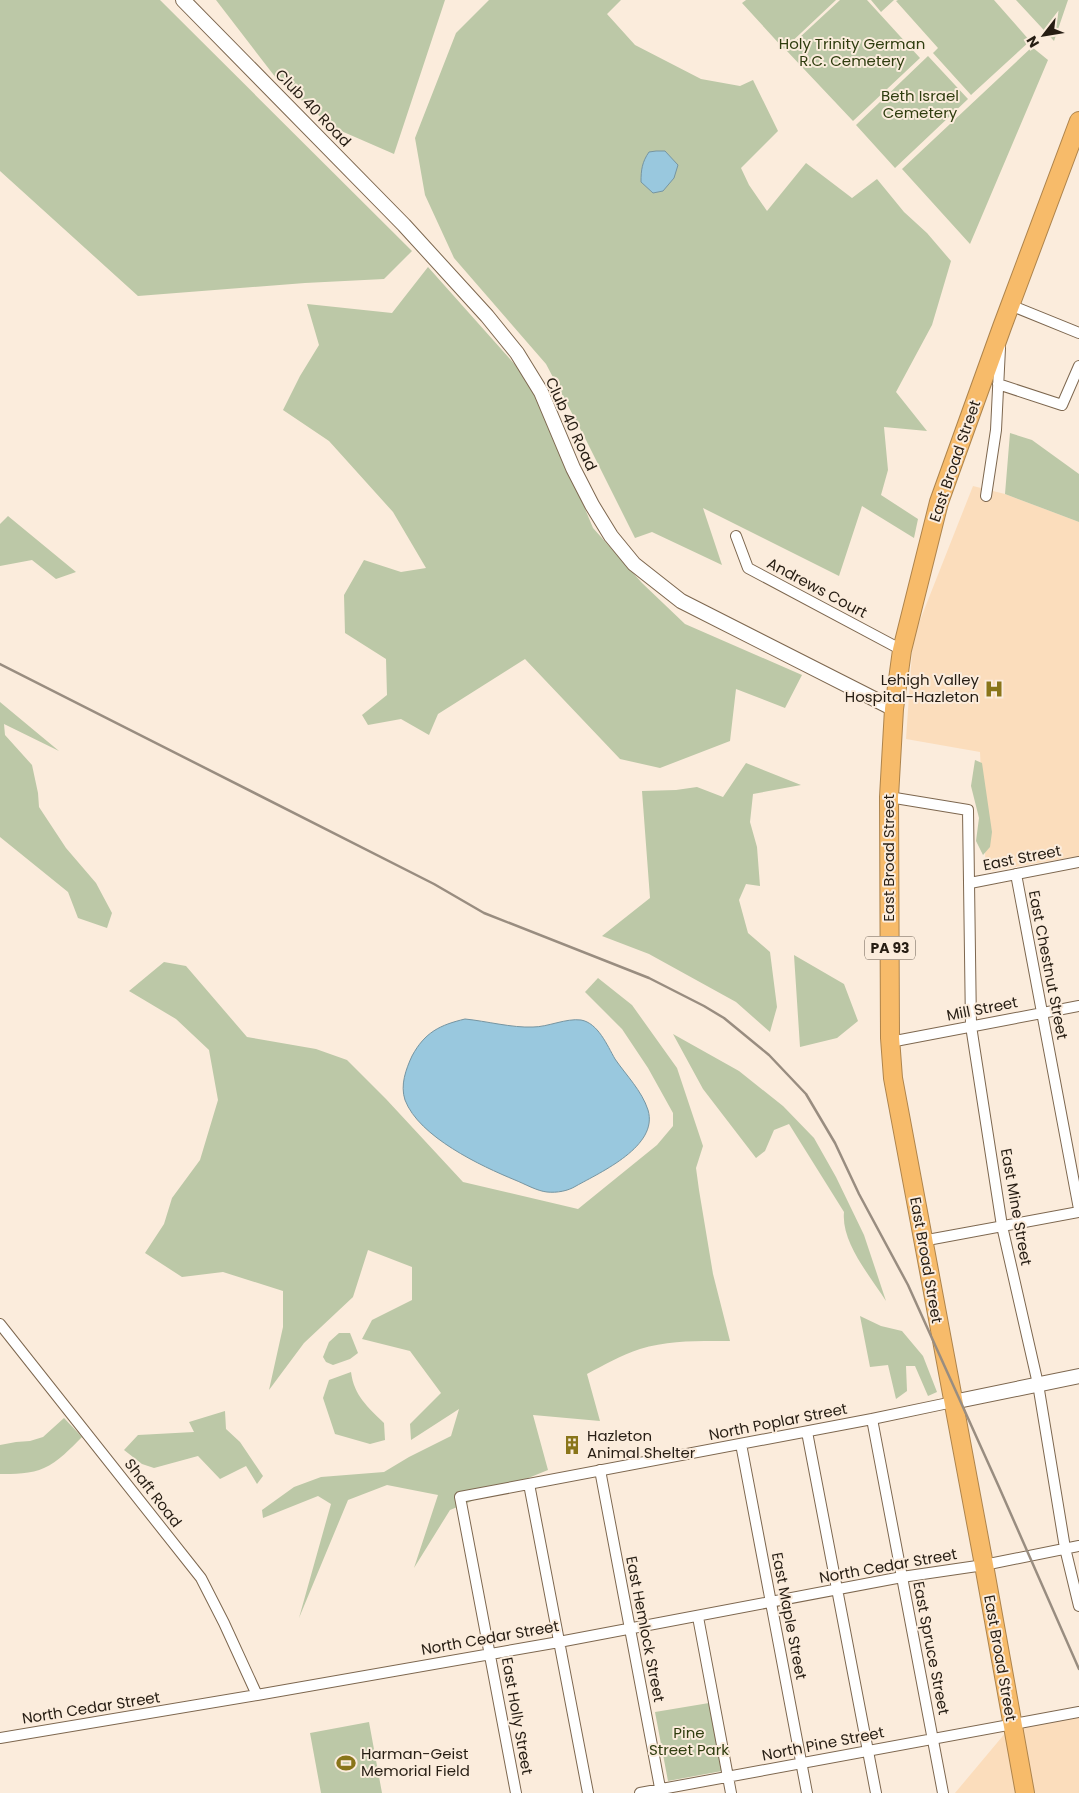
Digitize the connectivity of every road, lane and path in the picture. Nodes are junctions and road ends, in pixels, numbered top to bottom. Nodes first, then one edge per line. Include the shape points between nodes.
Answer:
1 (183, 0) edge
2 (1079, 121) edge
3 (1074, 153) edge
4 (1010, 305) junction
5 (1002, 327) junction
6 (1079, 333) edge
7 (1079, 366) edge
8 (998, 384) junction
9 (986, 496) dead end
10 (736, 536) dead end
11 (902, 650) junction
12 (894, 709) junction
13 (889, 797) junction
14 (1079, 862) edge
15 (1016, 874) junction
16 (970, 883) junction
17 (1079, 1006) edge
18 (1042, 1013) junction
19 (971, 1026) junction
20 (890, 1042) junction
21 (1079, 1210) edge
22 (1002, 1226) junction
23 (922, 1241) junction
24 (0, 1324) edge
25 (1079, 1376) edge
26 (1038, 1384) junction
27 (953, 1402) junction
28 (872, 1420) junction
29 (807, 1432) junction
30 (741, 1444) junction
31 (600, 1470) junction
32 (530, 1484) junction
33 (460, 1497) joint
34 (1079, 1546) edge
35 (1065, 1548) junction
36 (984, 1565) junction
37 (902, 1577) junction
38 (837, 1590) junction
39 (771, 1603) junction
40 (1079, 1606) edge
41 (698, 1617) junction
42 (630, 1628) junction
43 (560, 1642) junction
44 (491, 1653) junction
45 (257, 1695) junction
46 (1079, 1712) edge
47 (1012, 1725) junction
48 (0, 1738) edge
49 (933, 1738) junction
50 (867, 1751) junction
51 (801, 1763) junction
52 (728, 1777) junction
53 (661, 1791) edge
54 (516, 1793) edge
55 (588, 1793) edge
56 (640, 1793) edge
57 (731, 1793) edge
58 (807, 1793) edge
59 (876, 1793) edge
60 (943, 1793) edge
61 (1025, 1793) edge

1 - 12 street, Club 40 Road via 404,225 517,353 541,392 572,468 592,506 634,564 681,601
2 - 3 highway, East Broad Street / PA 93
3 - 4 highway, East Broad Street / PA 93
4 - 5 highway, East Broad Street / PA 93
4 - 6 street
5 - 8 street
5 - 11 highway, East Broad Street / PA 93 via 939,502
7 - 8 street via 1062,405
8 - 9 street via 996,430
10 - 11 street, Andrews Court via 748,568
11 - 12 highway, East Broad Street / PA 93
12 - 13 highway, East Broad Street / PA 93
13 - 16 street, East Mine Street via 968,810
13 - 20 highway, East Broad Street / PA 93
14 - 15 street, East Street
15 - 16 street, East Street
15 - 18 street, East Chestnut Street
16 - 19 street, East Mine Street
17 - 18 street, Mill Street
18 - 19 street, Mill Street
18 - 21 street, East Chestnut Street
19 - 20 street, Mill Street
19 - 22 street, East Mine Street
20 - 23 highway, East Broad Street / PA 93 via 893,1078
21 - 22 street
22 - 23 street
22 - 26 street, East Mine Street
23 - 27 highway, East Broad Street / PA 93
24 - 45 street, Shaft Road via 201,1578
25 - 26 street
26 - 27 street
26 - 35 street, East Mine Street
27 - 28 street, North Poplar Street
27 - 36 highway, East Broad Street / PA 93
28 - 29 street, North Poplar Street
28 - 37 street, East Spruce Street
29 - 30 street, North Poplar Street
29 - 38 street
30 - 31 street, North Poplar Street
30 - 39 street, East Maple Street
31 - 32 street, North Poplar Street
31 - 42 street, East Hemlock Street
32 - 33 street, North Poplar Street
32 - 43 street
33 - 44 street, East Holly Street
34 - 35 street, North Cedar Street
35 - 36 street, North Cedar Street
35 - 40 street, East Mine Street
36 - 37 street, North Cedar Street
36 - 47 highway, East Broad Street / PA 93
37 - 38 street, North Cedar Street
37 - 49 street, East Spruce Street
38 - 39 street, North Cedar Street
38 - 50 street
39 - 41 street, North Cedar Street
39 - 51 street, East Maple Street
41 - 42 street, North Cedar Street
41 - 52 street
42 - 43 street, North Cedar Street
42 - 53 street, East Hemlock Street
43 - 44 street, North Cedar Street
43 - 55 street
44 - 45 street, North Cedar Street
44 - 54 street, East Holly Street
45 - 48 street, North Cedar Street
46 - 47 street, North Pine Street
47 - 49 street, North Pine Street
47 - 61 highway, East Broad Street / PA 93
49 - 50 street, North Pine Street
49 - 60 street, East Spruce Street
50 - 51 street, North Pine Street
50 - 59 street
51 - 52 street, North Pine Street
51 - 58 street, East Maple Street
52 - 53 street, North Pine Street
52 - 57 street
53 - 56 street, North Pine Street

